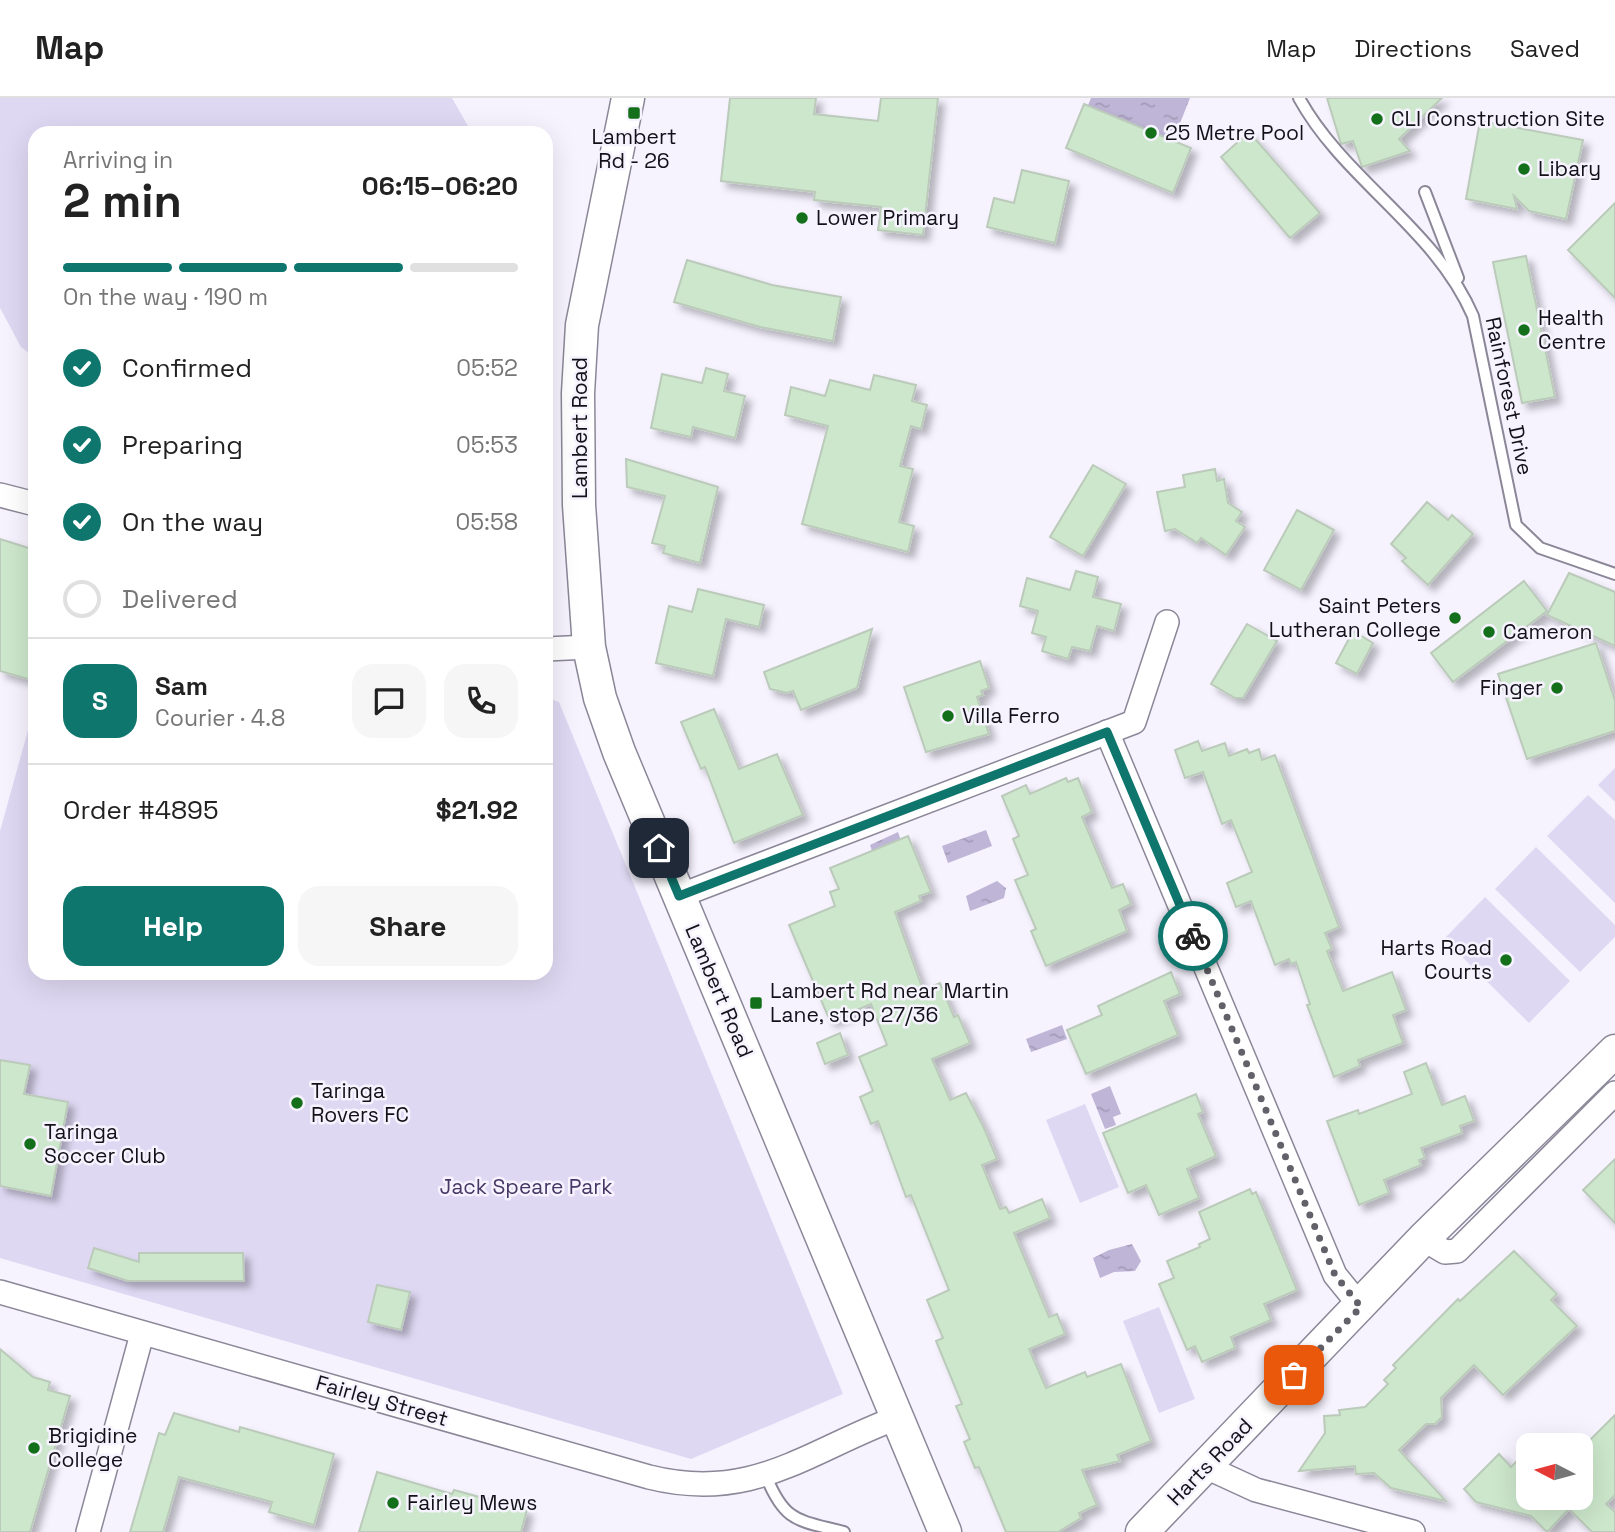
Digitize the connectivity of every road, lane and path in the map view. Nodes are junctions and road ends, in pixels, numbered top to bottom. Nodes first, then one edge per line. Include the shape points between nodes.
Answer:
1 (628, 98) edge
2 (1299, 98) edge
3 (1425, 192) dead end
4 (1465, 297) junction
5 (0, 495) edge
6 (28, 502) edge
7 (1615, 575) edge
8 (1167, 622) dead end
9 (589, 647) junction
10 (553, 649) edge
11 (1107, 732) junction
12 (679, 896) junction
13 (1615, 1051) edge
14 (1615, 1093) edge
15 (1423, 1239) junction
16 (0, 1292) edge
17 (1361, 1307) junction
18 (142, 1334) junction
19 (899, 1417) junction
20 (1206, 1467) junction
21 (766, 1476) junction
22 (88, 1532) edge
23 (844, 1532) edge
24 (945, 1532) edge
25 (1142, 1532) edge
26 (1413, 1532) edge

1 - 9 main road, Lambert Road via 582,325 579,505
2 - 4 lane, Rainforest Drive via 1315,127 1431,247
3 - 4 lane
4 - 7 lane, Rainforest Drive via 1473,316 1516,524 1541,548
5 - 6 street
8 - 11 street via 1134,722
9 - 10 street
9 - 12 main road, Lambert Road via 619,752
11 - 12 street
11 - 17 street via 1335,1275
12 - 19 main road, Lambert Road
13 - 15 main road, Harts Road
14 - 15 street via 1457,1251 1445,1252
15 - 17 main road, Harts Road
16 - 18 street, Fairley Street
17 - 20 main road, Harts Road
18 - 21 street, Fairley Street via 675,1483 715,1486
18 - 22 street
19 - 21 street, Fairley Street
19 - 24 main road, Lambert Road
20 - 25 main road, Harts Road
20 - 26 street via 1256,1490
21 - 23 lane via 778,1504 799,1520

